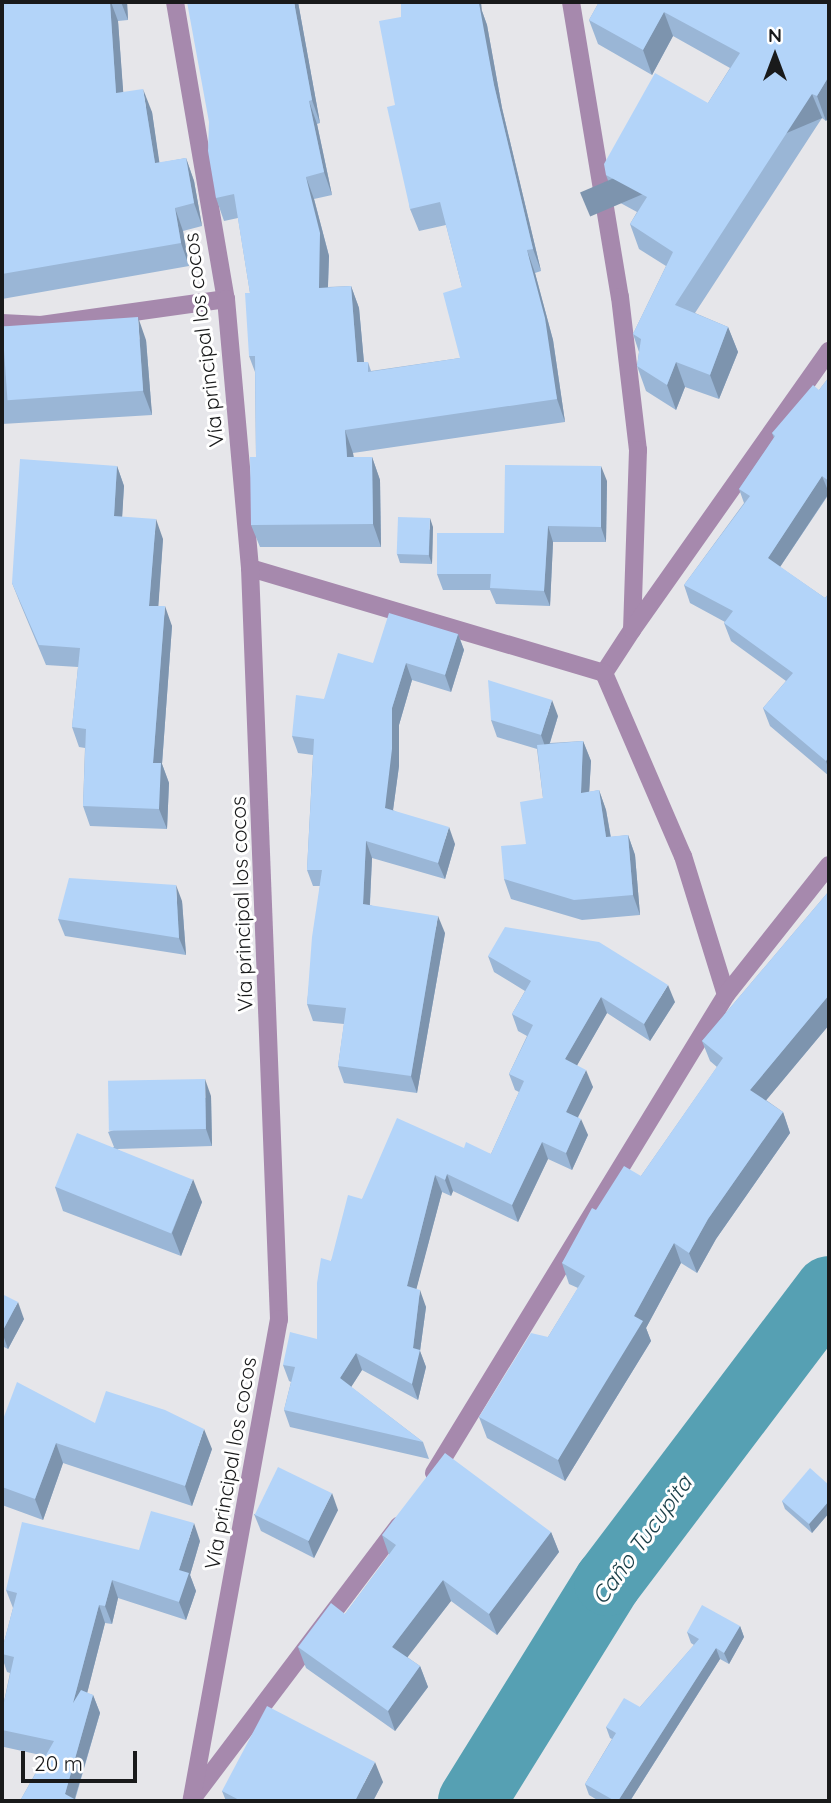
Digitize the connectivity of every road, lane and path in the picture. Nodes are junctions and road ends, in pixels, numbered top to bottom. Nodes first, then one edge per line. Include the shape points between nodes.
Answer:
1 (174, 2) edge
2 (571, 2) edge
3 (226, 299) junction
4 (2, 323) edge
5 (829, 351) edge
6 (250, 568) junction
7 (632, 630) junction
8 (604, 673) junction
9 (829, 865) edge
10 (726, 995) junction
11 (423, 1491) edge
12 (408, 1513) edge
13 (192, 1800) edge

1 - 3 street, Vía principal los cocos
2 - 7 street via 620,297 638,450
3 - 4 street via 41,325
3 - 6 street, Vía principal los cocos
5 - 7 street
6 - 8 street
6 - 13 street, Vía principal los cocos via 279,1319
7 - 8 street
8 - 10 street via 683,856
9 - 10 street
10 - 11 street
12 - 13 street

